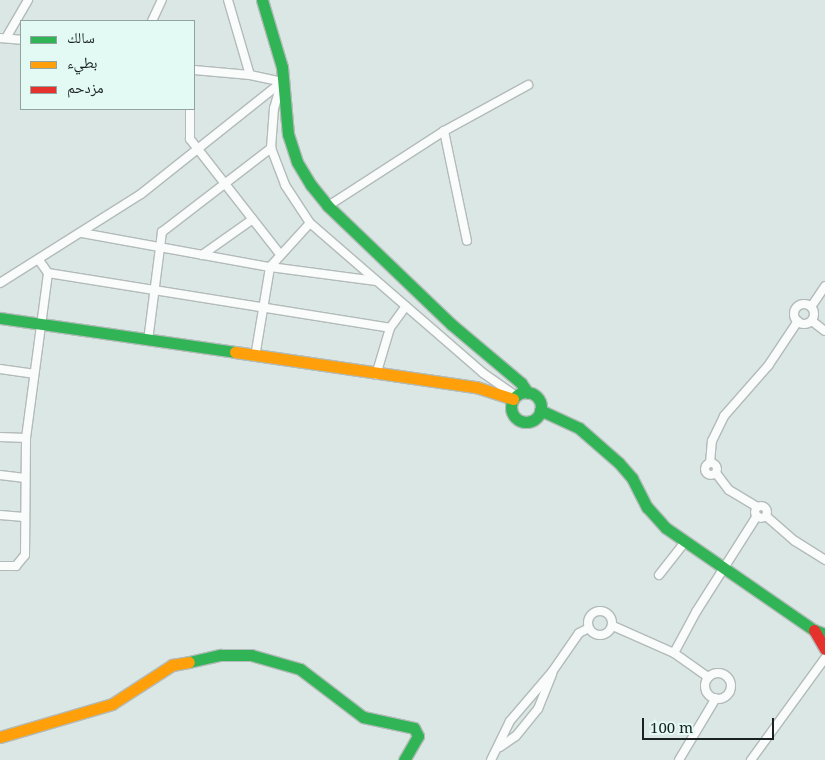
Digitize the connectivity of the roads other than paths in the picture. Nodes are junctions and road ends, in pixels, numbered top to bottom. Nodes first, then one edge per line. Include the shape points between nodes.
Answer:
1 (28, 0) edge
2 (162, 0) edge
3 (228, 0) edge
4 (262, 0) edge
5 (152, 20) edge
6 (3, 38) edge
7 (20, 40) edge
8 (195, 70) edge
9 (250, 75) junction
10 (282, 82) junction
11 (528, 84) dead end
12 (190, 110) edge
13 (444, 131) junction
14 (271, 148) junction
15 (197, 149) junction
16 (226, 182) junction
17 (328, 206) junction
18 (253, 218) junction
19 (310, 223) junction
20 (82, 233) junction
21 (467, 241) dead end
22 (160, 248) junction
23 (280, 254) junction
24 (202, 255) junction
25 (39, 260) junction
26 (270, 267) junction
27 (48, 273) junction
28 (377, 281) junction
29 (0, 283) edge
30 (825, 286) edge
31 (156, 290) junction
32 (406, 306) junction
33 (811, 307) junction
34 (263, 308) junction
35 (0, 318) edge
36 (798, 321) junction
37 (812, 321) junction
38 (41, 324) junction
39 (390, 328) junction
40 (825, 331) edge
41 (148, 341) junction
42 (255, 357) junction
43 (0, 369) edge
44 (34, 374) junction
45 (376, 375) junction
46 (528, 393) junction
47 (515, 397) junction
48 (540, 410) junction
49 (0, 437) edge
50 (26, 438) junction
51 (0, 475) edge
52 (25, 478) junction
53 (756, 507) junction
54 (0, 515) edge
55 (757, 516) junction
56 (766, 516) junction
57 (24, 517) junction
58 (685, 542) junction
59 (825, 560) edge
60 (0, 566) edge
61 (723, 569) junction
62 (659, 575) dead end
63 (612, 626) junction
64 (589, 628) junction
65 (819, 632) edge
66 (825, 649) edge
67 (674, 653) junction
68 (825, 658) edge
69 (552, 672) junction
70 (708, 677) junction
71 (716, 698) junction
72 (0, 737) edge
73 (500, 748) junction
74 (404, 760) edge
75 (491, 760) edge
76 (679, 760) edge
77 (751, 760) edge

1 - 6 street
2 - 5 street
3 - 9 street
4 - 10 street via 272,27
6 - 7 street
8 - 9 street
9 - 10 street
10 - 14 street via 274,108
10 - 15 street
10 - 17 street via 288,134 297,162
11 - 13 street
12 - 15 street via 189,136
13 - 17 street
13 - 21 street
14 - 16 street
14 - 19 street via 285,185
15 - 16 street
15 - 20 street via 141,194
16 - 18 street
16 - 22 street via 166,227
17 - 46 street via 451,324 521,383
18 - 23 street
18 - 24 street
19 - 23 street
19 - 28 street
20 - 22 street
20 - 25 street
22 - 24 street
22 - 31 street
23 - 26 street
24 - 26 street
25 - 27 street
25 - 29 street
26 - 28 street
26 - 34 street
27 - 31 street
27 - 38 street
28 - 32 street
30 - 33 street
31 - 34 street
31 - 41 street
32 - 39 street
32 - 47 street
33 - 36 street via 804,304 797,308 794,315
33 - 37 street
34 - 39 street
34 - 42 street
35 - 38 street
36 - 37 street via 805,324
36 - 53 street via 768,366 724,416 712,441 710,463 716,464 716,473 729,490
37 - 40 street
38 - 41 street
38 - 44 street
39 - 45 street
41 - 42 street
42 - 45 street
43 - 44 street
44 - 50 street
45 - 47 street via 476,388
46 - 47 street
46 - 48 street via 539,400
47 - 48 street via 511,411 519,421 532,421
48 - 58 street via 579,428 619,463 632,478 655,518
49 - 50 street
50 - 52 street
51 - 52 street
52 - 57 street
53 - 55 street
53 - 56 street via 765,507
54 - 57 street
55 - 56 street
55 - 61 street
56 - 59 street via 795,541
57 - 60 street via 24,559 16,566
58 - 61 street
58 - 62 street
61 - 65 street
61 - 67 street
63 - 64 street via 604,635 595,634
63 - 64 street via 610,614 597,610 588,619
63 - 67 street
64 - 69 street via 579,633
65 - 66 street
67 - 70 street
68 - 77 street
69 - 73 street via 510,721
69 - 73 street via 538,709 516,736
70 - 71 street via 706,692
70 - 71 street via 720,673 730,681 728,694
71 - 76 street
72 - 74 street via 112,704 172,665 220,655 251,655 300,669 363,717 414,728 418,736
73 - 75 street

